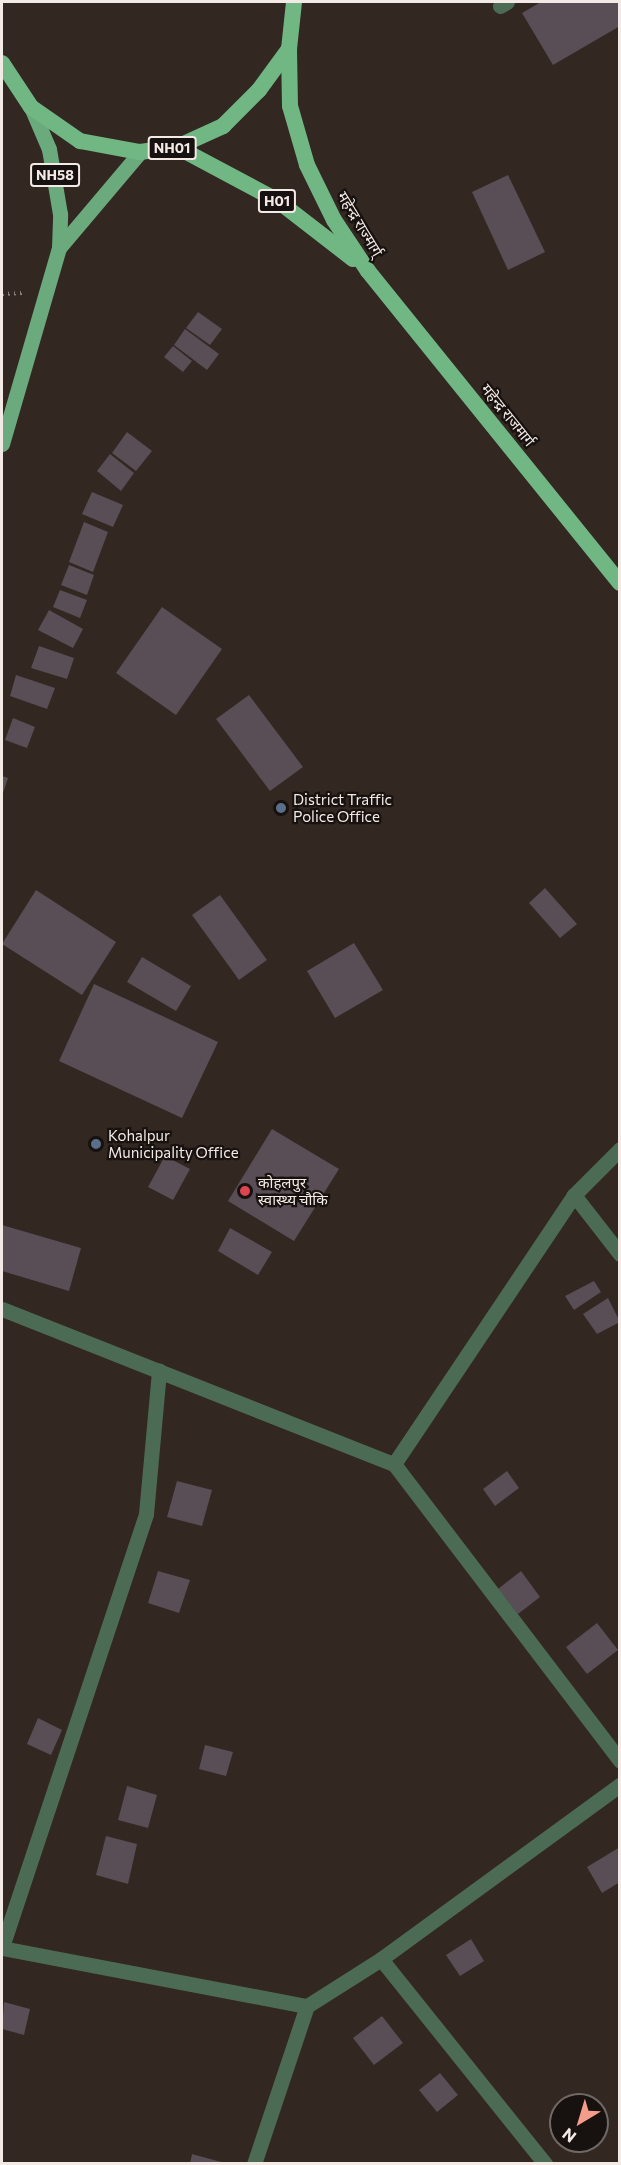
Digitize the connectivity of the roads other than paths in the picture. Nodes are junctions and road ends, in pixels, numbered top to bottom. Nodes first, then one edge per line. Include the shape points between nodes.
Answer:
1 (296, 3) edge
2 (289, 49) junction
3 (2, 63) edge
4 (31, 106) junction
5 (177, 147) junction
6 (140, 152) junction
7 (59, 249) junction
8 (368, 271) junction
9 (2, 444) edge
10 (620, 583) edge
11 (620, 1149) edge
12 (574, 1195) junction
13 (620, 1254) edge
14 (2, 1309) edge
15 (159, 1371) junction
16 (394, 1464) junction
17 (620, 1761) edge
18 (620, 1785) edge
19 (2, 1947) edge
20 (381, 1959) junction
21 (307, 2006) junction
22 (254, 2163) edge
23 (545, 2163) edge

1 - 2 highway, NH01
2 - 5 highway, NH01 via 259,90 223,126
2 - 8 highway, महेन्द्र राज्मार्ग् / NH01 via 290,106 307,165 334,220
3 - 4 highway, NH01
4 - 6 highway, NH01 via 81,141
4 - 7 main road, NH58 via 50,149 60,214
5 - 6 highway, NH01
5 - 8 highway, महेन्द्र राज्मार्ग् / H01 via 278,201
6 - 7 main road, NH58
7 - 9 main road, NH58
8 - 10 highway, महेन्द्र राजमार्ग / NH01
11 - 12 street
12 - 13 street
12 - 16 street
14 - 15 street
15 - 16 street
15 - 19 street via 146,1514
16 - 17 street
18 - 20 street
19 - 21 street
20 - 21 street
20 - 23 street
21 - 22 street

